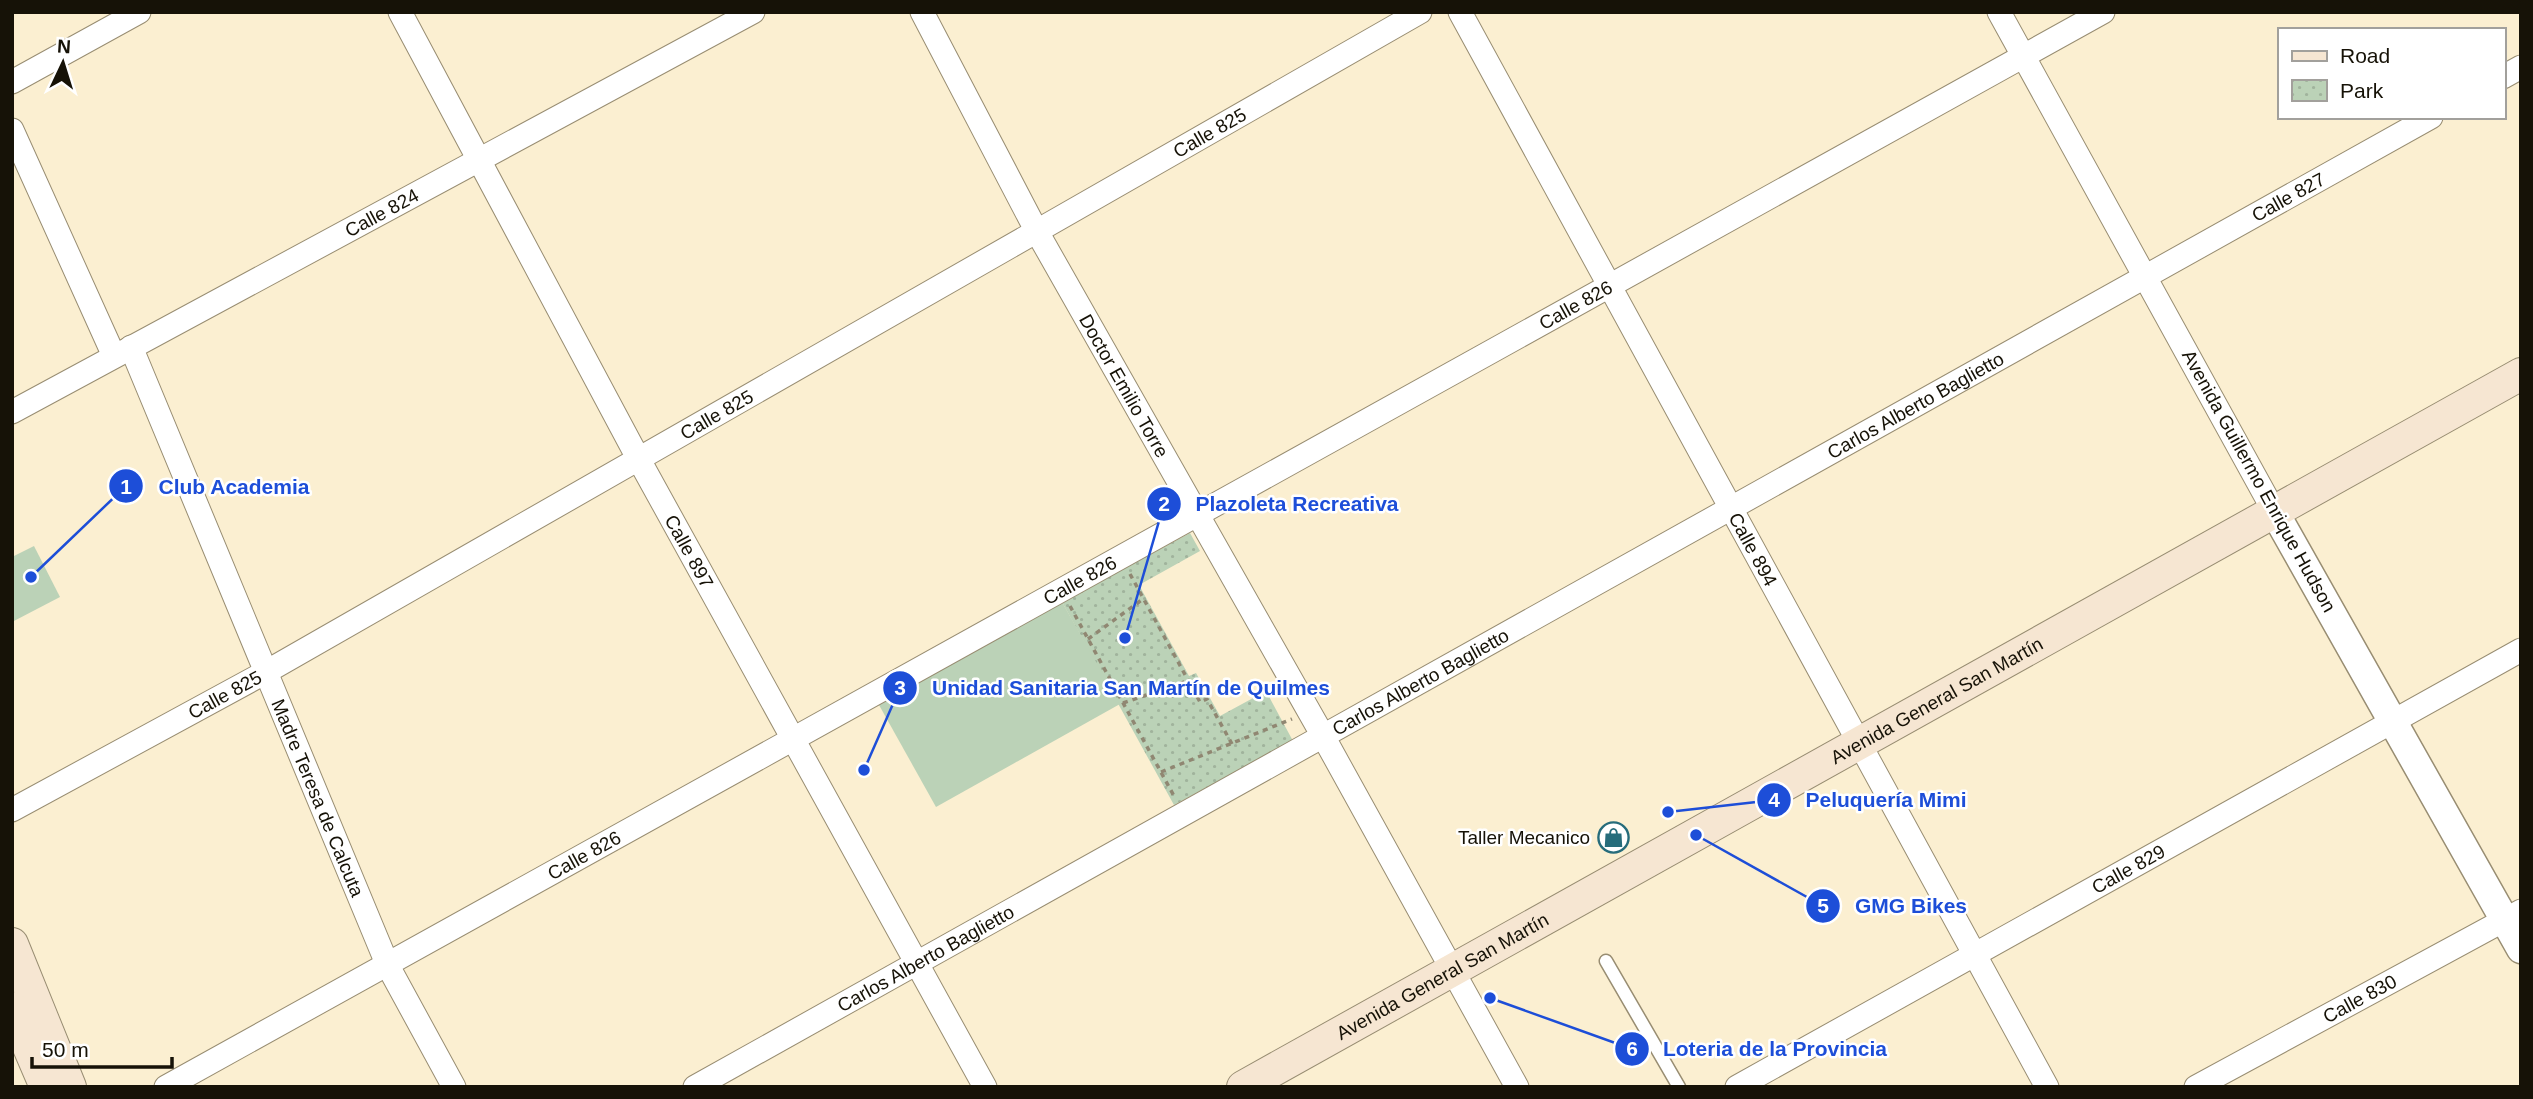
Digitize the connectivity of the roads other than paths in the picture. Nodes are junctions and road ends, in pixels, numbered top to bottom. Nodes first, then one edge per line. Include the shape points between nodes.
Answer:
1 (139, 12) edge
2 (400, 12) edge
3 (752, 12) edge
4 (922, 12) edge
5 (1420, 12) edge
6 (1460, 12) edge
7 (1999, 12) edge
8 (2104, 12) edge
9 (2024, 57) junction
10 (2521, 67) edge
11 (2505, 76) edge
12 (12, 82) edge
13 (2427, 119) edge
14 (12, 130) edge
15 (481, 159) junction
16 (1036, 230) junction
17 (2146, 278) junction
18 (1608, 288) junction
19 (122, 351) junction
20 (2521, 374) edge
21 (12, 412) edge
22 (638, 458) junction
23 (1729, 509) junction
24 (1197, 513) junction
25 (2275, 513) junction
26 (2521, 650) edge
27 (266, 672) junction
28 (2395, 721) junction
29 (1323, 736) junction
30 (793, 741) junction
31 (1859, 743) junction
32 (12, 810) edge
33 (2513, 916) edge
34 (12, 944) edge
35 (2521, 949) edge
36 (1974, 955) junction
37 (1606, 961) dead end
38 (387, 964) junction
39 (915, 964) junction
40 (1454, 968) junction
41 (12, 1008) edge
42 (46, 1087) edge
43 (71, 1087) edge
44 (166, 1087) edge
45 (454, 1087) edge
46 (695, 1087) edge
47 (985, 1087) edge
48 (1243, 1087) edge
49 (1517, 1087) edge
50 (1679, 1087) edge
51 (1737, 1087) edge
52 (2047, 1087) edge
53 (2196, 1087) edge

1 - 12 street
2 - 15 street, Calle 897
3 - 15 street, Calle 824
4 - 16 street, Doctor Emilio Torre
5 - 16 street, Calle 825
6 - 18 street, Calle 894
7 - 9 street, Avenida Guillermo Enrique Hudson
8 - 9 street, Calle 826
9 - 17 street, Avenida Guillermo Enrique Hudson
9 - 18 street, Calle 826
10 - 11 street
13 - 17 street, Calle 827
14 - 19 street, Madre Teresa de Calcuta
15 - 19 street, Calle 824
15 - 22 street, Calle 897
16 - 22 street, Calle 825
16 - 24 street, Doctor Emilio Torre
17 - 23 street, Carlos Alberto Baglietto
17 - 25 street, Avenida Guillermo Enrique Hudson
18 - 23 street, Calle 894
18 - 24 street, Calle 826
19 - 21 street, Calle 824
19 - 27 street, Madre Teresa de Calcuta
20 - 25 main road, Avenida General San Martín
22 - 27 street, Calle 825
22 - 30 street, Calle 897
23 - 29 street, Carlos Alberto Baglietto
23 - 31 street, Calle 894
24 - 29 street, Doctor Emilio Torre
24 - 30 street, Calle 826
25 - 28 street, Avenida Guillermo Enrique Hudson
25 - 31 main road, Avenida General San Martín
26 - 28 street, Calle 829
27 - 32 street, Calle 825
27 - 38 street, Madre Teresa de Calcuta
28 - 33 street, Avenida Guillermo Enrique Hudson
28 - 36 street, Calle 829
29 - 39 street, Carlos Alberto Baglietto
29 - 40 street, Doctor Emilio Torre
30 - 38 street, Calle 826
30 - 39 street, Calle 897
31 - 36 street, Calle 894
31 - 40 main road, Avenida General San Martín
33 - 35 street, Avenida Guillermo Enrique Hudson
33 - 53 street, Calle 830
34 - 43 main road
36 - 51 street, Calle 829
36 - 52 street, Calle 894
37 - 50 lane
38 - 44 street, Calle 826
38 - 45 street, Madre Teresa de Calcuta
39 - 46 street, Carlos Alberto Baglietto
39 - 47 street, Calle 897
40 - 48 main road, Avenida General San Martín
40 - 49 street, Doctor Emilio Torre
41 - 42 main road

